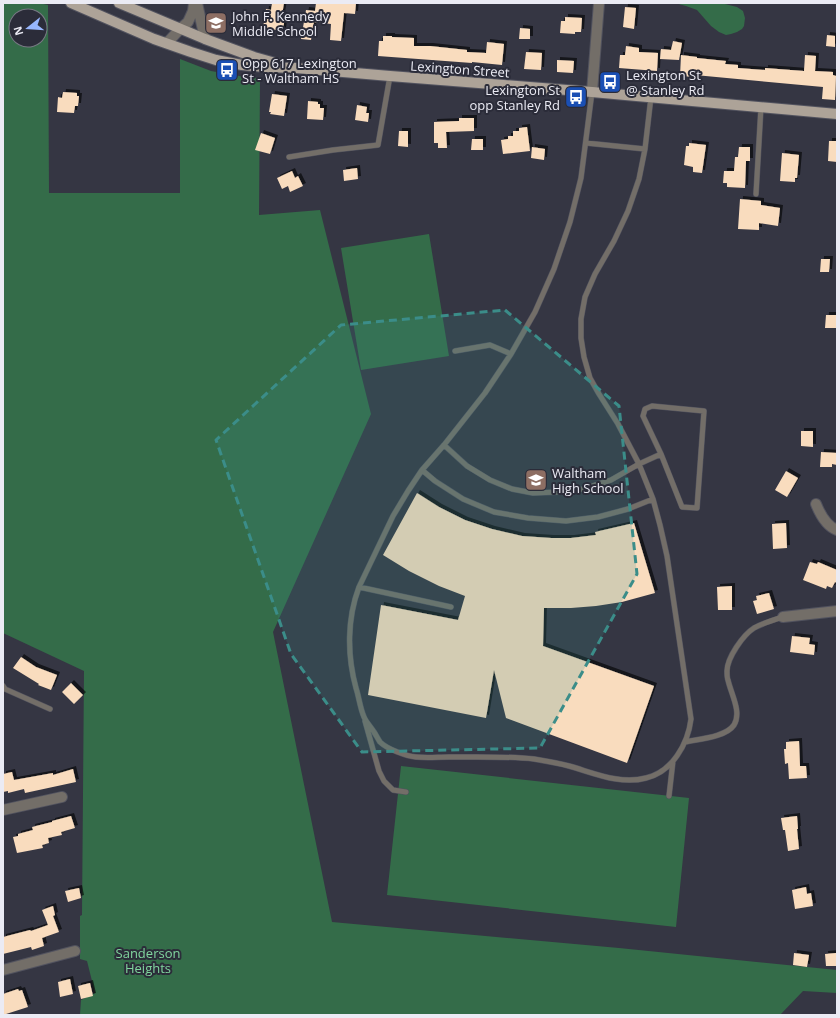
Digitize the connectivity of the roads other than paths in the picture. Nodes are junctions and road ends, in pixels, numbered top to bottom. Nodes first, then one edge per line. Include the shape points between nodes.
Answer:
1 (71, 3) edge
2 (119, 3) edge
3 (195, 3) edge
4 (599, 3) edge
5 (180, 29) junction
6 (205, 39) junction
7 (167, 43) junction
8 (296, 68) junction
9 (390, 76) junction
10 (592, 92) junction
11 (651, 97) junction
12 (762, 107) junction
13 (837, 114) edge
14 (586, 144) junction
15 (645, 149) junction
16 (289, 157) dead end
17 (756, 194) dead end
18 (455, 352) dead end
19 (511, 354) junction
20 (444, 445) junction
21 (661, 454) junction
22 (639, 464) junction
23 (422, 470) junction
24 (653, 499) junction
25 (816, 504) dead end
26 (837, 530) edge
27 (359, 587) junction
28 (451, 607) dead end
29 (837, 612) edge
30 (783, 617) joint
31 (3, 686) edge
32 (50, 709) dead end
33 (364, 716) junction
34 (685, 742) junction
35 (673, 761) junction
36 (406, 792) dead end
37 (669, 796) dead end
38 (62, 797) dead end
39 (3, 810) edge
40 (75, 950) dead end
41 (3, 970) edge

1 - 7 main road, Lexington Street
2 - 5 main road, Lexington Street
3 - 5 street via 188,22
3 - 6 street
4 - 10 street
5 - 6 main road, Lexington Street
5 - 7 street
6 - 8 main road, Lexington Street via 254,57
7 - 8 main road, Lexington Street via 216,60 264,68
8 - 9 main road, Lexington Street
9 - 10 main road, Lexington Street
9 - 16 lane via 378,144
10 - 11 main road, Lexington Street
10 - 14 lane
11 - 12 main road, Lexington Street
11 - 15 lane
12 - 13 main road, Lexington Street
12 - 17 lane
14 - 15 lane
14 - 19 lane via 570,222 554,269 535,312
15 - 22 lane via 640,179 628,211 595,274 585,297 581,318 581,338 590,378
18 - 19 lane via 490,346
19 - 20 lane via 485,393
20 - 22 lane via 467,466 490,480 512,489 533,493 583,489 611,480
20 - 23 lane
21 - 21 lane via 682,507 697,508 704,411 652,406 645,409 643,416
21 - 22 lane
22 - 24 lane
23 - 24 lane via 463,499 494,512 528,518 566,521 598,518
23 - 27 lane via 392,516
24 - 34 lane via 667,556 691,719
25 - 26 street via 821,516
27 - 28 lane
27 - 33 lane via 350,629 350,650 352,671
29 - 30 street
30 - 34 lane via 753,629 742,639 733,653 727,671 737,719 733,726 721,734
31 - 32 lane via 4,689
33 - 35 lane via 381,742 395,751 415,757 534,759 627,781 646,779 658,774
33 - 36 lane via 375,760 384,781 393,790
34 - 35 lane
35 - 37 lane
38 - 39 street
40 - 41 street

